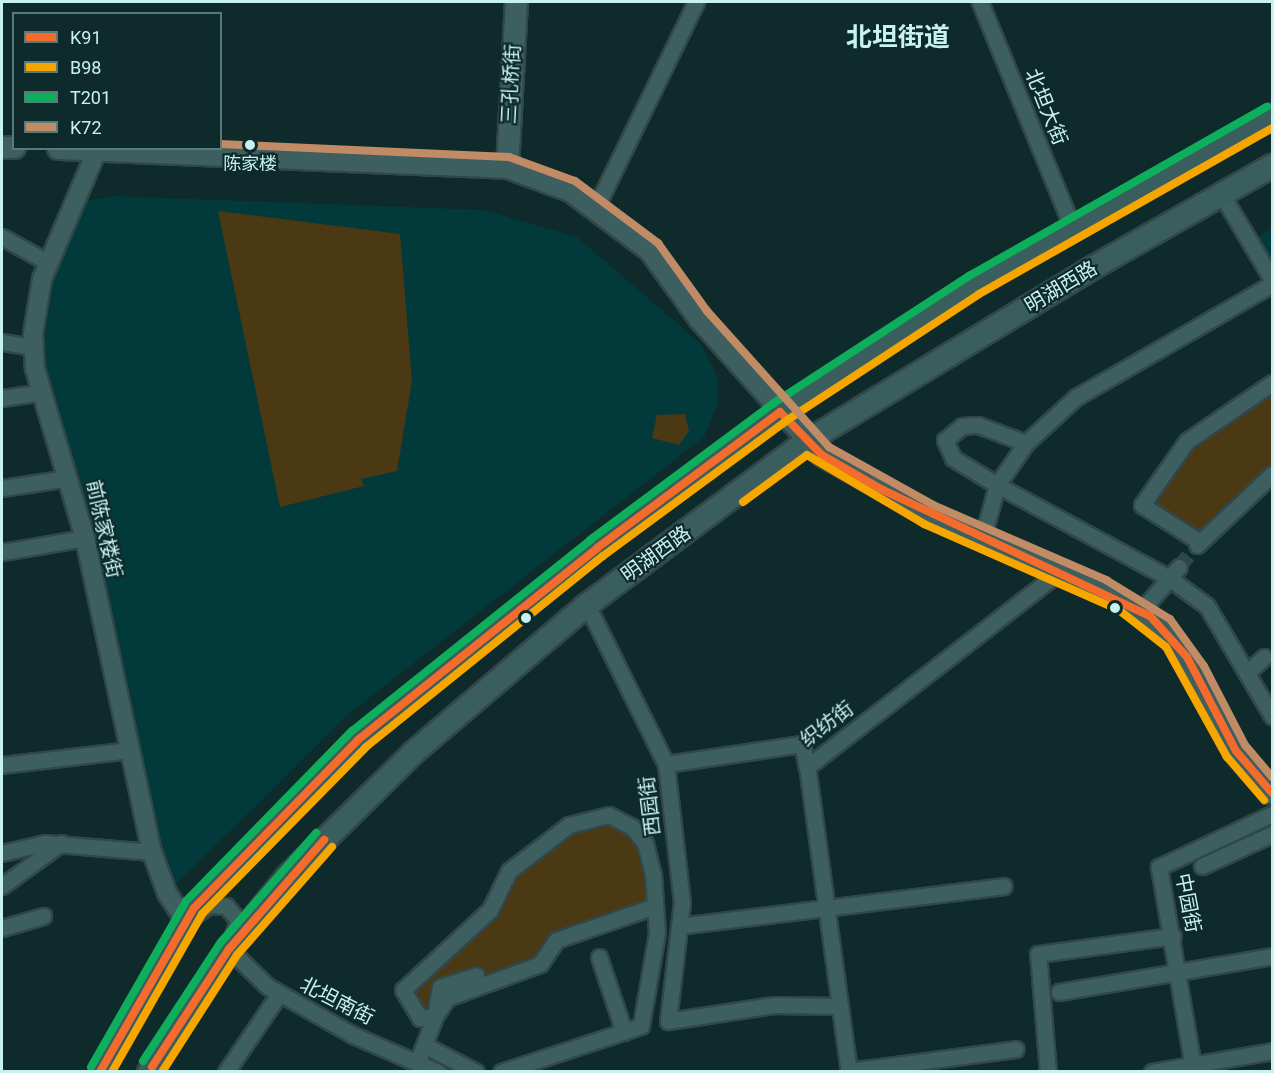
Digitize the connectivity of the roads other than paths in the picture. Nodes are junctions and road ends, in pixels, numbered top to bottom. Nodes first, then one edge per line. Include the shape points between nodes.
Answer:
1 (516, 2) edge
2 (696, 2) edge
3 (980, 2) edge
4 (1272, 116) edge
5 (97, 150) edge
6 (1272, 166) edge
7 (507, 167) junction
8 (1222, 195) junction
9 (597, 205) junction
10 (1072, 229) junction
11 (2, 237) edge
12 (49, 263) junction
13 (1272, 279) edge
14 (1272, 284) edge
15 (2, 342) edge
16 (33, 347) junction
17 (1272, 383) edge
18 (43, 392) junction
19 (2, 398) edge
20 (780, 412) junction
21 (806, 442) junction
22 (1026, 443) junction
23 (1272, 474) edge
24 (69, 478) junction
25 (997, 485) junction
26 (2, 488) edge
27 (983, 536) junction
28 (85, 538) junction
29 (2, 552) edge
30 (1061, 571) junction
31 (1174, 572) junction
32 (587, 605) junction
33 (1141, 611) junction
34 (1264, 657) dead end
35 (1248, 672) junction
36 (1272, 716) edge
37 (129, 750) junction
38 (666, 764) junction
39 (2, 765) edge
40 (807, 766) junction
41 (1272, 793) edge
42 (1269, 820) edge
43 (1272, 834) edge
44 (61, 843) junction
45 (152, 852) junction
46 (2, 853) edge
47 (1202, 866) dead end
48 (2, 886) edge
49 (1004, 886) dead end
50 (652, 906) junction
51 (825, 906) junction
52 (43, 916) dead end
53 (186, 922) junction
54 (679, 926) junction
55 (2, 928) edge
56 (1173, 936) junction
57 (229, 949) junction
58 (1272, 956) edge
59 (599, 957) dead end
60 (1181, 974) junction
61 (476, 975) dead end
62 (1059, 992) dead end
63 (279, 994) junction
64 (838, 1006) junction
65 (435, 1016) junction
66 (624, 1032) junction
67 (426, 1046) junction
68 (1016, 1049) dead end
69 (1272, 1051) edge
70 (418, 1061) junction
71 (1193, 1068) edge
72 (100, 1071) edge
73 (149, 1071) edge
74 (226, 1071) edge
75 (438, 1071) edge
76 (476, 1071) edge
77 (501, 1071) edge
78 (849, 1071) edge
79 (1048, 1071) edge
80 (1152, 1071) edge

1 - 7 main road, 三孔桥街
2 - 9 street
3 - 10 street, 北坦大街
4 - 10 main road, 明湖西路
5 - 7 main road
5 - 12 street, 前陈家楼街
6 - 8 main road, 明湖西路
7 - 9 main road
8 - 13 street
8 - 21 main road, 明湖西路 via 1087,271
9 - 20 main road via 650,250 699,318
10 - 20 main road, 明湖西路 via 974,285
11 - 12 street
12 - 16 street, 前陈家楼街 via 42,279
14 - 22 street via 1076,397
15 - 16 street
16 - 18 street, 前陈家楼街
17 - 23 street via 1187,441 1142,505 1199,543
18 - 19 street
18 - 24 street, 前陈家楼街
20 - 21 main road
20 - 53 main road, 明湖西路 via 597,548 359,739
21 - 27 main road via 890,494
21 - 32 main road, 明湖西路
22 - 25 street
22 - 25 street via 978,425 962,426 945,440 953,458
24 - 26 street
24 - 28 street, 前陈家楼街
25 - 27 street
25 - 31 street
27 - 30 main road
28 - 29 street
28 - 37 street, 前陈家楼街
30 - 33 main road
30 - 40 street, 织纺街
31 - 33 street
31 - 35 street via 1207,606
32 - 38 street, 西园街
32 - 57 main road, 明湖西路 via 413,753 286,877
33 - 41 main road via 1163,627 1186,657 1236,751
34 - 35 street
35 - 36 street
37 - 39 street
37 - 45 street, 前陈家楼街
38 - 40 street via 802,744
38 - 54 street, 西园街 via 682,902
40 - 51 street, 织纺街
42 - 56 street, 中园街 via 1159,867
43 - 47 street
44 - 45 street
44 - 46 street
44 - 48 street
45 - 53 street, 前陈家楼街 via 166,894
49 - 51 street
50 - 65 street via 556,940 540,964 447,998
50 - 65 street via 653,874 645,843 632,827 609,815 569,825 509,871 490,910 403,990 420,1018
50 - 66 street via 657,933 641,1026
51 - 54 street
51 - 64 street, 织纺街
52 - 55 street
53 - 57 street via 209,905 226,906 238,920
53 - 72 main road, 明湖西路
54 - 64 street, 西园街 via 668,1021 774,1005
56 - 60 street, 中园街
56 - 79 street via 1038,954
57 - 63 street, 北坦南街
57 - 73 main road, 明湖西路
58 - 60 street
59 - 66 street
60 - 62 street
60 - 71 street, 中园街
61 - 65 street via 440,987
63 - 70 street, 北坦南街 via 353,1035
63 - 74 street
64 - 78 street, 织纺街
65 - 67 street
66 - 77 street
67 - 70 street
67 - 76 street
68 - 78 street
69 - 71 street
70 - 75 street, 北坦南街
71 - 80 street

